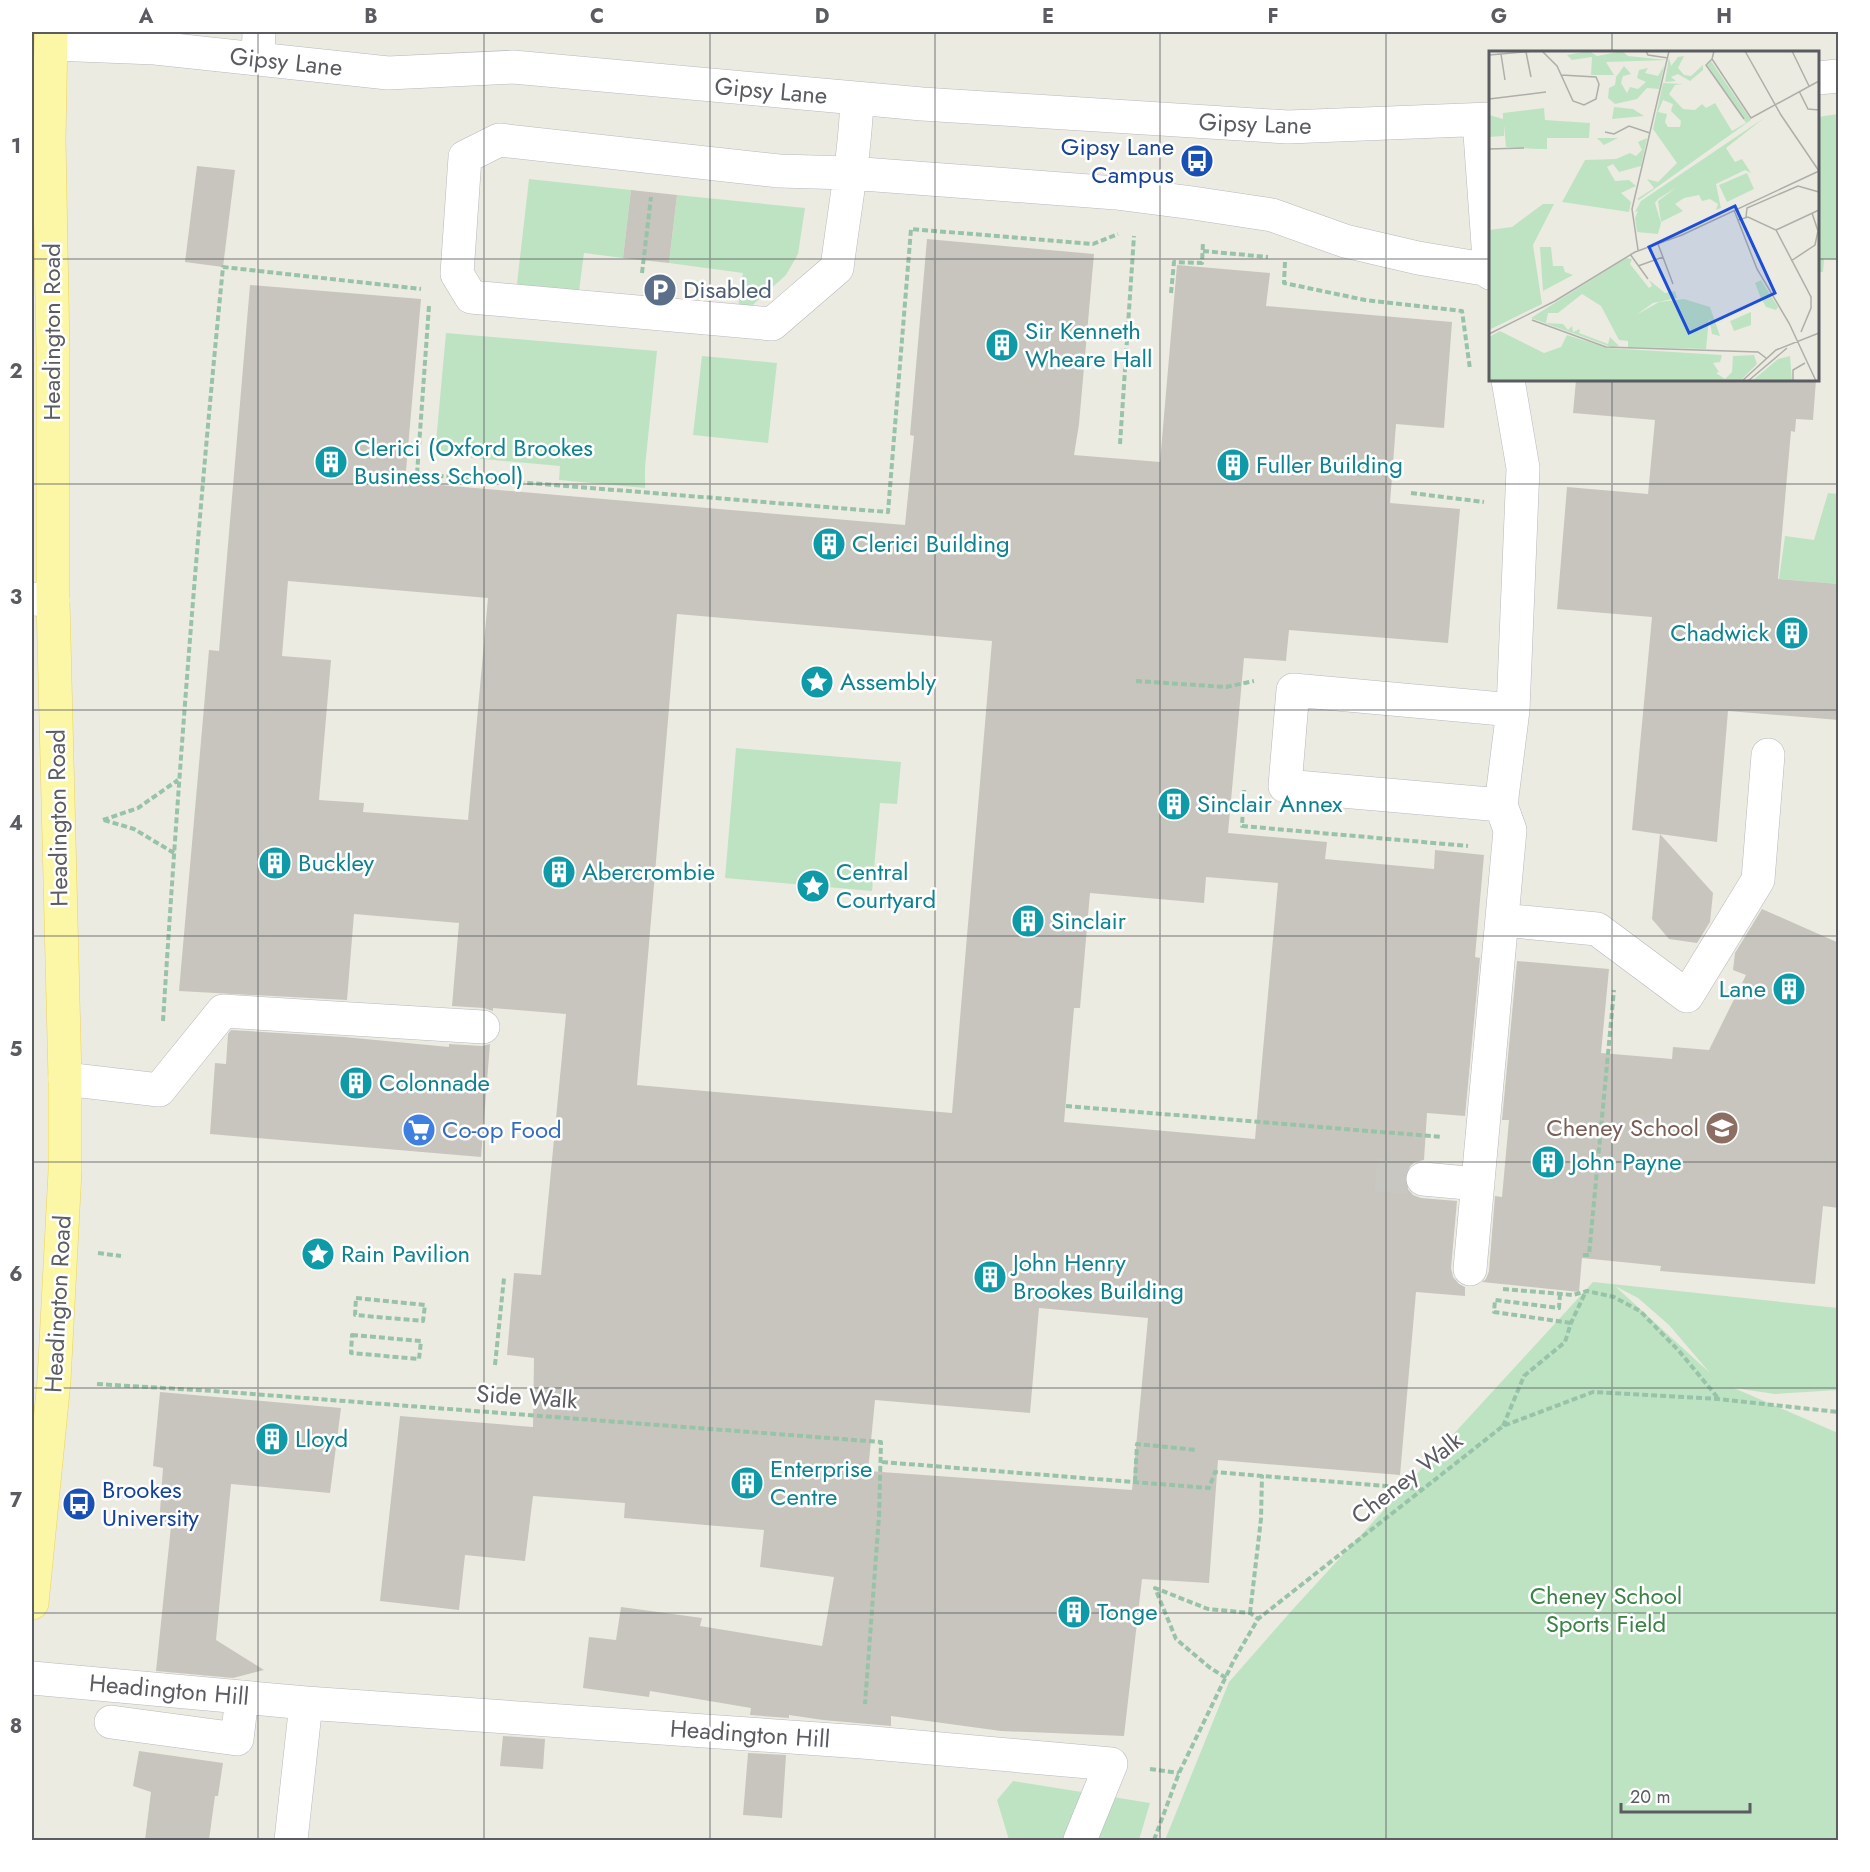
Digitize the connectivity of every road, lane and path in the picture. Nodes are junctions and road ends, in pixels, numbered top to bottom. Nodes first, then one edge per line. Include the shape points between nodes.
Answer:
1 (52, 38) edge
2 (258, 45) edge
3 (1839, 76) edge
4 (1819, 78) edge
5 (857, 99) junction
6 (1485, 120) edge
7 (656, 158) junction
8 (849, 173) junction
9 (1135, 228) dead end
10 (1124, 232) dead end
11 (1489, 242) edge
12 (1203, 245) dead end
13 (1203, 251) junction
14 (1274, 258) dead end
15 (1286, 259) dead end
16 (1489, 272) edge
17 (430, 290) dead end
18 (1171, 293) dead end
19 (430, 302) dead end
20 (637, 312) junction
21 (1471, 378) dead end
22 (1508, 381) edge
23 (1120, 444) dead end
24 (1484, 491) dead end
25 (1410, 494) dead end
26 (1485, 502) junction
27 (1486, 513) dead end
28 (42, 600) edge
29 (1136, 681) dead end
30 (1262, 681) dead end
31 (1513, 710) junction
32 (1768, 755) dead end
33 (178, 780) junction
34 (1501, 805) junction
35 (1242, 826) dead end
36 (1469, 846) dead end
37 (174, 853) junction
38 (1502, 920) junction
39 (1615, 980) dead end
40 (483, 1027) dead end
41 (162, 1030) dead end
42 (65, 1079) junction
43 (1066, 1106) dead end
44 (1452, 1138) dead end
45 (1423, 1179) tunnel mouth
46 (1478, 1184) junction
47 (101, 1254) dead end
48 (1583, 1255) dead end
49 (121, 1256) dead end
50 (1470, 1269) dead end
51 (504, 1278) dead end
52 (1498, 1289) dead end
53 (1587, 1291) junction
54 (1560, 1294) junction
55 (356, 1298) joint
56 (1571, 1323) junction
57 (352, 1335) joint
58 (495, 1365) dead end
59 (96, 1383) dead end
60 (1718, 1399) junction
61 (1839, 1412) edge
62 (1503, 1426) junction
63 (1197, 1450) dead end
64 (882, 1462) junction
65 (1262, 1475) junction
66 (1135, 1482) junction
67 (1422, 1489) junction
68 (32, 1603) edge
69 (1250, 1613) junction
70 (1257, 1619) junction
71 (32, 1678) edge
72 (1226, 1678) junction
73 (242, 1697) junction
74 (306, 1703) junction
75 (111, 1722) dead end
76 (862, 1742) junction
77 (291, 1840) edge
78 (1080, 1840) edge
79 (1154, 1840) edge

1 - 2 street, Gipsy Lane via 155,48
1 - 28 main road, Headington Road via 49,140 53,351
2 - 5 street, Gipsy Lane via 388,73 513,67
3 - 4 street
5 - 6 street, Gipsy Lane via 1288,127
5 - 8 street
6 - 11 street
7 - 8 street via 779,171
7 - 20 path
7 - 20 street via 499,140 465,157 457,274 471,297
8 - 16 street via 1116,193 1272,215 1345,241
8 - 20 street via 837,268 772,324
9 - 23 path
10 - 19 path via 1093,244 911,229 888,512 417,474
12 - 13 path
13 - 14 path
13 - 18 path via 1202,263 1174,262
15 - 21 path via 1284,283 1365,300 1462,311
17 - 33 path via 223,267
22 - 31 street via 1523,468
24 - 26 path
25 - 26 path
26 - 27 path
28 - 42 main road, Headington Road
29 - 30 path via 1226,687
31 - 34 street
31 - 34 street via 1293,690 1285,786
32 - 38 street via 1758,880 1687,996 1597,929
33 - 37 path
33 - 37 path via 138,808 103,820 134,829
34 - 38 street via 1510,830
35 - 36 path
37 - 41 path
38 - 46 street
39 - 48 path via 1589,1255
40 - 42 street via 223,1011 159,1090
42 - 68 main road, Headington Road via 57,1342
43 - 44 path
45 - 46 street
46 - 50 street
47 - 49 path
51 - 58 path
52 - 54 path
53 - 54 path
53 - 56 path
53 - 60 path via 1614,1297 1640,1311
54 - 56 path via 1558,1308 1495,1300 1494,1312
55 - 55 path via 355,1315 423,1321 425,1305
56 - 62 path via 1565,1342 1524,1376
57 - 57 path via 351,1353 419,1359 421,1341
59 - 64 path, Side Walk via 881,1442
60 - 61 path, Cheney Walk
60 - 62 path, Cheney Walk via 1593,1392
62 - 67 path, Cheney Walk
63 - 66 path via 1137,1444
64 - 66 path
64 - 76 path
65 - 66 path via 1215,1472 1209,1488
65 - 67 path
65 - 69 path
67 - 70 path, Cheney Walk
69 - 70 path
69 - 72 path via 1208,1609 1155,1588 1176,1640
70 - 72 path, Cheney Walk
71 - 73 street, Headington Hill
72 - 79 path, Cheney Walk via 1179,1773
73 - 74 street, Headington Hill
73 - 75 street via 237,1739
74 - 76 street, Headington Hill
74 - 77 street
76 - 78 street, Headington Hill via 1111,1764

